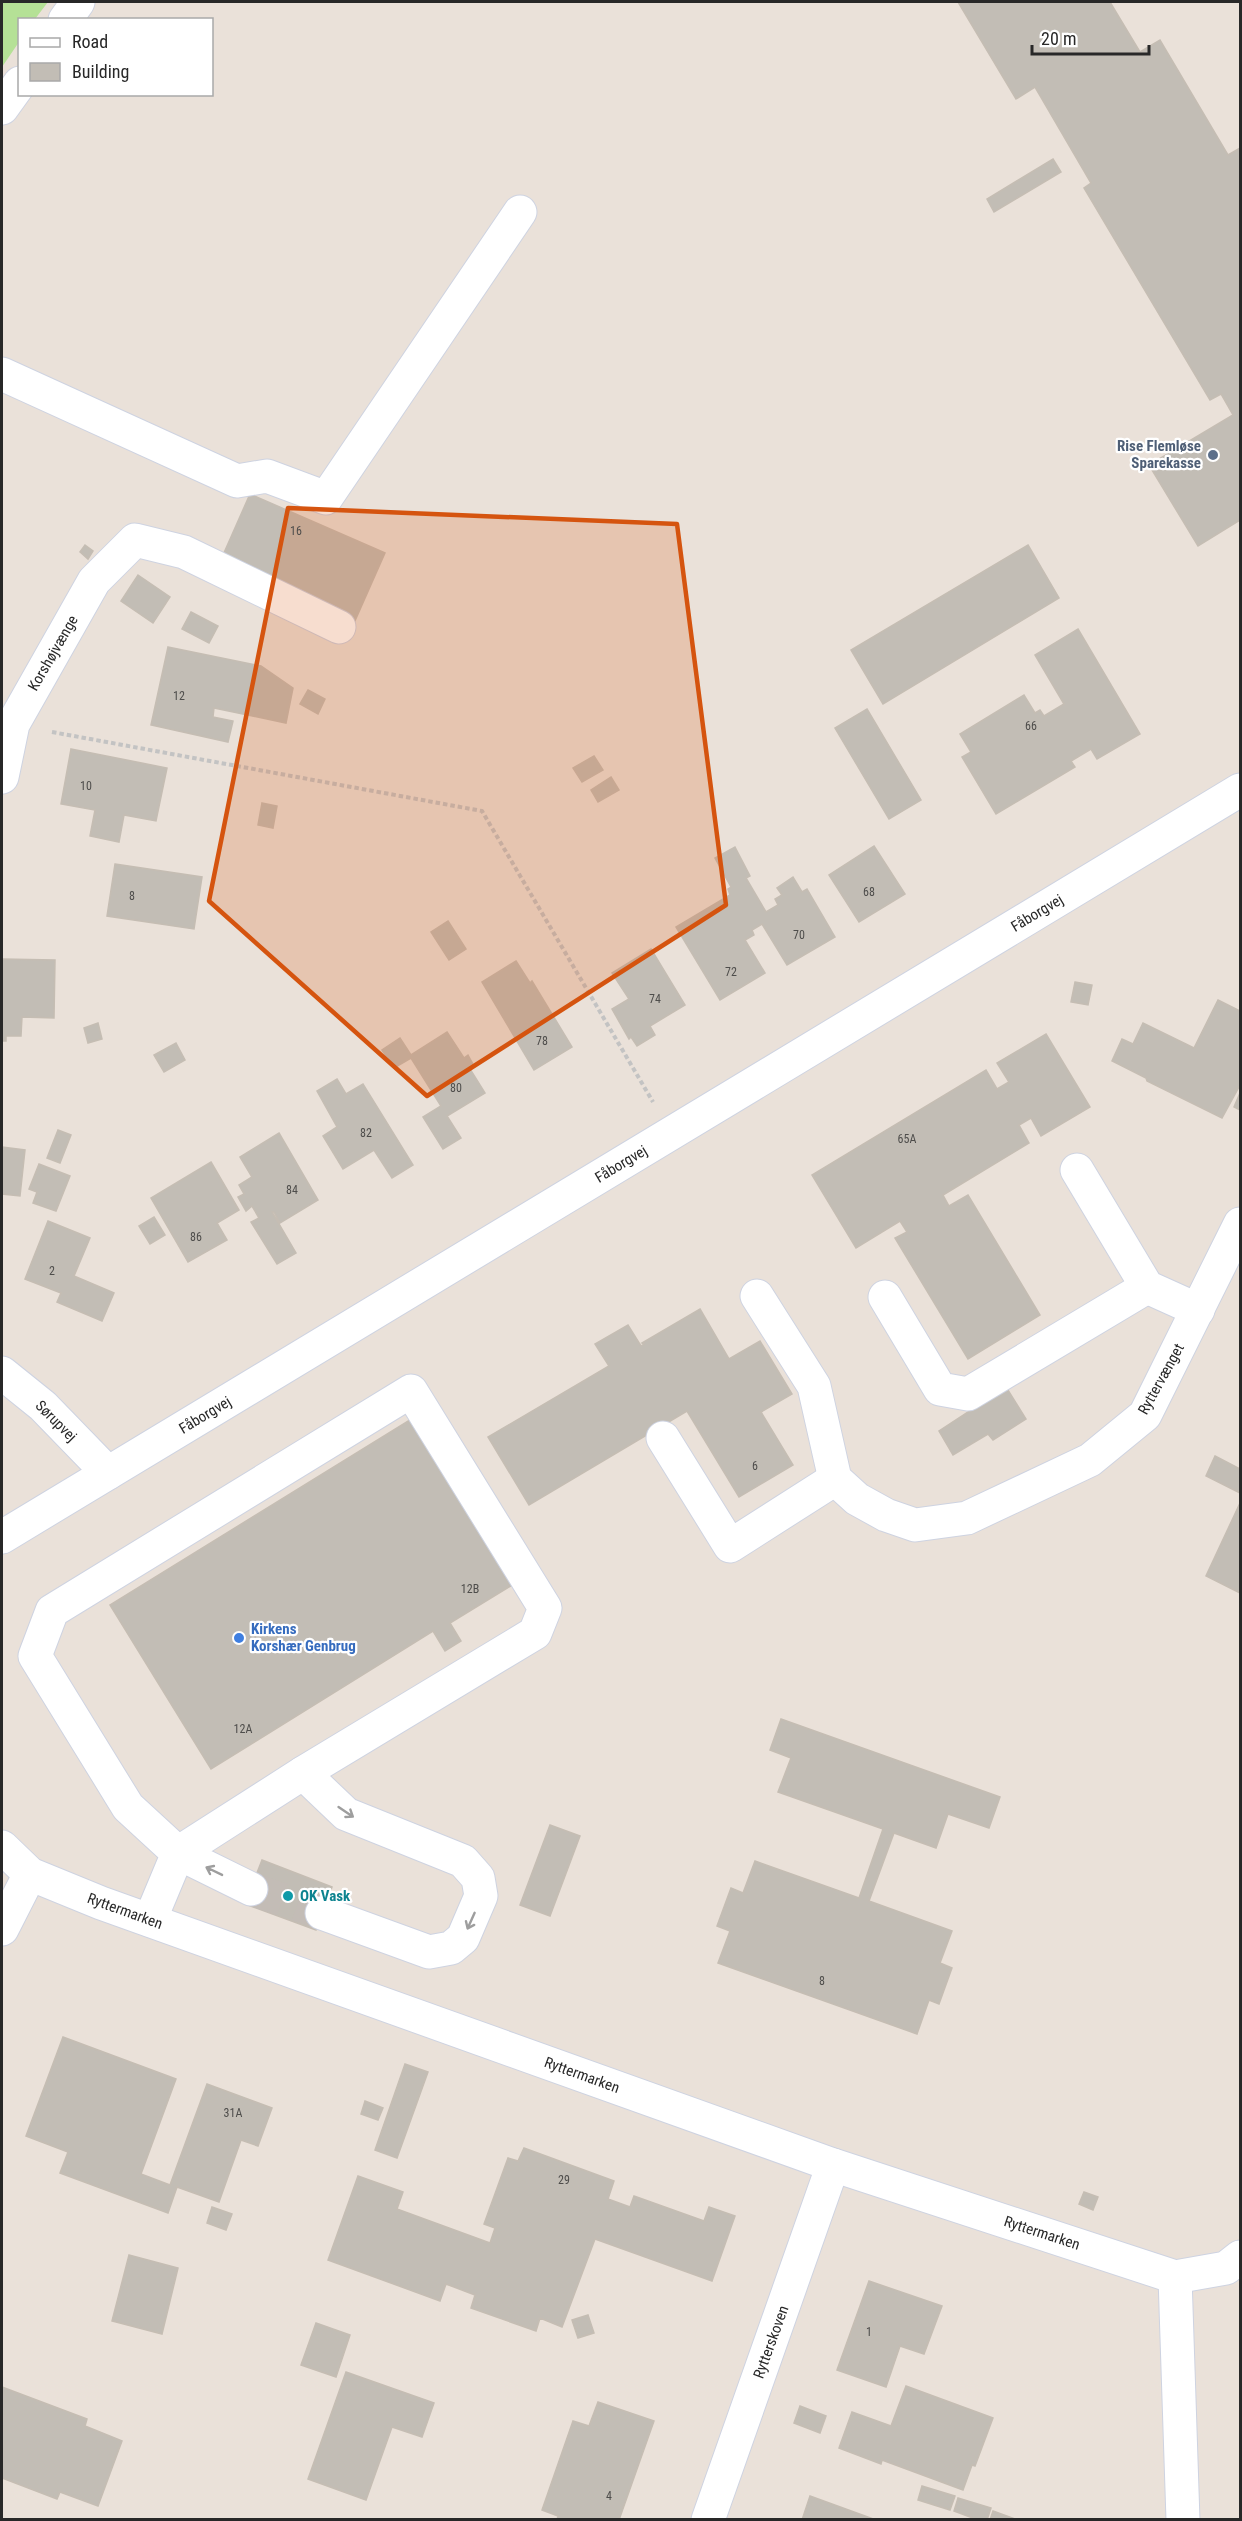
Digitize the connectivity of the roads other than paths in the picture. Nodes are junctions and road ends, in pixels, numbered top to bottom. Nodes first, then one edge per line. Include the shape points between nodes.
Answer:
1 (78, 2) edge
2 (66, 18) edge
3 (18, 86) edge
4 (2, 108) edge
5 (520, 212) dead end
6 (2, 374) edge
7 (339, 627) dead end
8 (7, 724) edge
9 (2, 777) edge
10 (1240, 790) edge
11 (1077, 1170) dead end
12 (1240, 1224) edge
13 (1147, 1287) junction
14 (758, 1296) dead end
15 (885, 1297) dead end
16 (1198, 1310) junction
17 (2, 1373) edge
18 (663, 1438) dead end
19 (108, 1473) junction
20 (835, 1479) junction
21 (2, 1537) edge
22 (303, 1773) junction
23 (2, 1847) edge
24 (178, 1853) junction
25 (30, 1874) junction
26 (251, 1889) tunnel mouth
27 (322, 1913) tunnel mouth
28 (150, 1920) junction
29 (2, 1929) edge
30 (833, 2165) junction
31 (1240, 2257) edge
32 (1175, 2277) junction
33 (708, 2520) edge
34 (1183, 2520) edge

1 - 2 street
3 - 4 street
5 - 6 street via 326,498 267,476 237,481
7 - 8 street, Korshøjvænge via 184,552 135,540 94,581
8 - 9 street, Korshøjvænge
10 - 19 street, Fåborgvej
11 - 13 street
12 - 16 street, Ryttervænget
13 - 15 street via 968,1394 940,1389
13 - 16 street
14 - 20 street via 814,1386
16 - 20 street, Ryttervænget via 1145,1415 1090,1460 967,1518 915,1525 857,1499
17 - 19 street, Sørupvej via 43,1406
18 - 20 street via 730,1546
19 - 21 street, Fåborgvej
22 - 24 street
22 - 24 street via 535,1633 545,1608 411,1391 52,1611 35,1656 128,1807
22 -> 27 street via 346,1814 463,1861 478,1878 481,1896 463,1938 451,1948 429,1952
23 - 25 street, Ryttermarken
26 -> 24 street
24 - 28 street
25 - 28 street, Ryttermarken
25 - 29 street
28 - 30 street, Ryttermarken
30 - 32 street, Ryttermarken
30 - 33 street, Rytterskoven
31 - 32 street, Ryttermarken via 1226,2268
32 - 34 street

